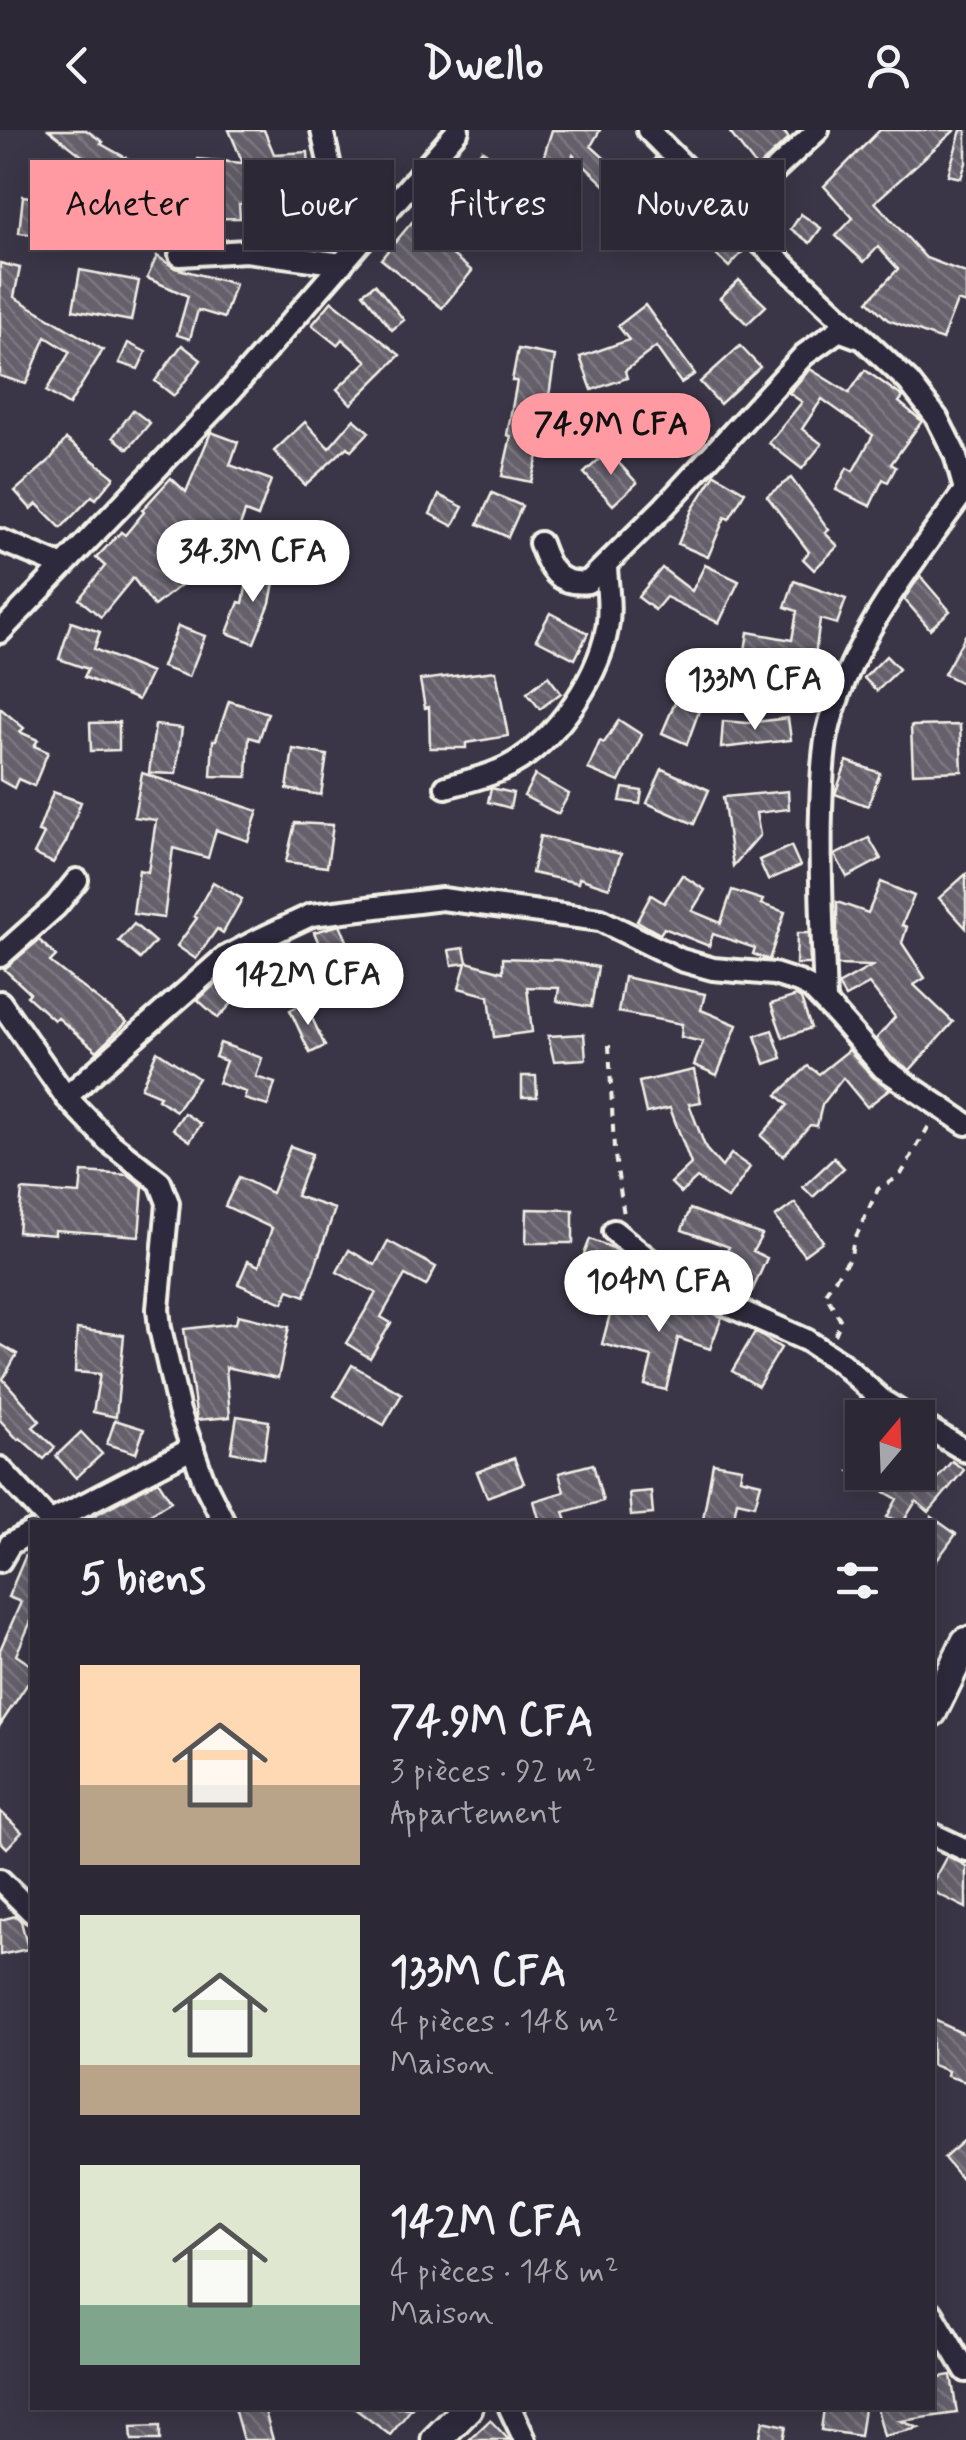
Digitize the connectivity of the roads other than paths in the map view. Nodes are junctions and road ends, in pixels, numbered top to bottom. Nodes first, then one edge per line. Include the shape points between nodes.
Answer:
1 (322, 130) edge
2 (458, 130) edge
3 (648, 130) edge
4 (818, 130) edge
5 (329, 160) edge
6 (678, 160) edge
7 (784, 162) edge
8 (394, 202) edge
9 (352, 250) edge
10 (770, 250) edge
11 (180, 256) dead end
12 (342, 264) junction
13 (860, 337) junction
14 (966, 491) edge
15 (0, 540) edge
16 (540, 544) dead end
17 (64, 566) junction
18 (606, 567) junction
19 (0, 632) edge
20 (446, 787) dead end
21 (76, 880) dead end
22 (0, 956) edge
23 (0, 1002) edge
24 (825, 1002) junction
25 (66, 1098) junction
26 (966, 1124) edge
27 (614, 1232) dead end
28 (882, 1400) edge
29 (935, 1433) edge
30 (193, 1448) junction
31 (966, 1452) edge
32 (0, 1468) edge
33 (48, 1520) edge
34 (54, 1520) edge
35 (223, 1520) edge
36 (30, 1533) edge
37 (0, 1561) edge
38 (966, 1642) edge
39 (941, 1677) edge
40 (935, 1835) edge
41 (966, 1850) edge
42 (0, 1880) edge
43 (30, 1910) edge
44 (935, 2318) edge
45 (966, 2372) edge
46 (466, 2410) edge
47 (511, 2410) edge
48 (436, 2440) edge
49 (525, 2440) edge

1 - 5 street
2 - 8 street
3 - 6 street
4 - 7 street
9 - 12 street
10 - 13 street
11 - 12 street via 246,250
12 - 17 street
13 - 14 street via 936,418
13 - 18 street via 838,330 804,355
14 - 24 street via 889,598 853,661 828,730 820,855
15 - 17 street
16 - 18 street via 548,567 575,584
17 - 19 street
18 - 20 street via 607,629 583,690 556,728 500,770
21 - 22 street
23 - 25 street
24 - 25 street via 799,982 774,974 680,960 600,920 442,900 328,912 224,958
24 - 26 street via 883,1068
25 - 30 street via 166,1192 158,1309
27 - 28 street via 678,1282 806,1340
29 - 31 street
30 - 34 street
30 - 35 street
32 - 33 street
36 - 37 street via 10,1544
38 - 39 main road
40 - 41 street
42 - 43 street
44 - 45 street
46 - 48 main road
47 - 49 street

